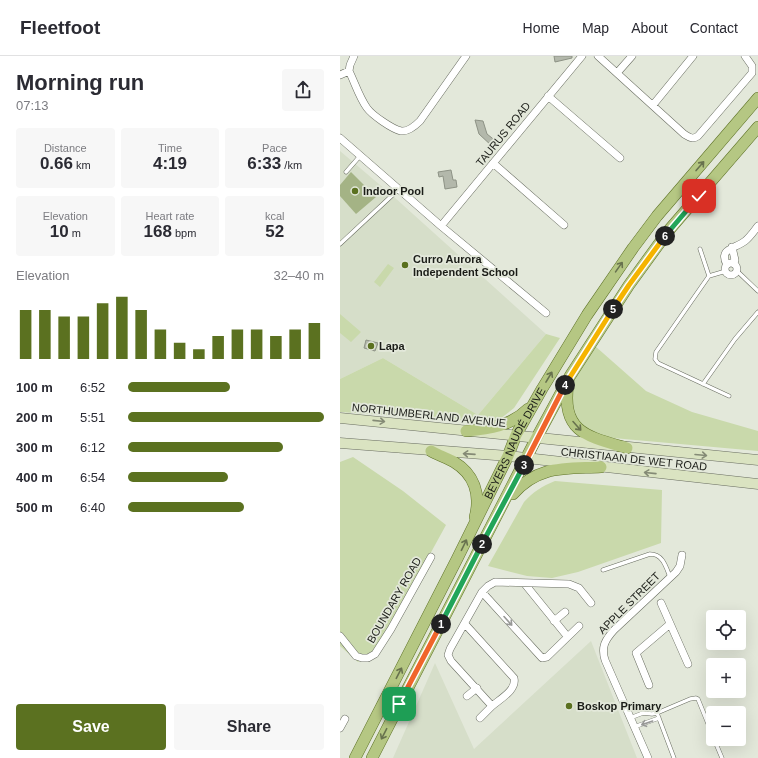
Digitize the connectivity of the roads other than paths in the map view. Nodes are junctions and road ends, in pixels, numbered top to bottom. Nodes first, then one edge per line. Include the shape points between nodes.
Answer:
1 (354, 56) edge
2 (466, 56) edge
3 (582, 56) edge
4 (598, 56) edge
5 (632, 56) edge
6 (693, 56) edge
7 (745, 56) edge
8 (349, 71) junction
9 (617, 73) junction
10 (340, 75) edge
11 (548, 96) junction
12 (758, 98) edge
13 (653, 105) junction
14 (758, 127) edge
15 (340, 138) edge
16 (360, 156) junction
17 (620, 158) dead end
18 (493, 163) junction
19 (346, 172) dead end
20 (399, 189) junction
21 (564, 225) dead end
22 (442, 226) junction
23 (758, 226) edge
24 (340, 244) edge
25 (700, 249) dead end
26 (729, 267) junction
27 (737, 271) junction
28 (709, 276) junction
29 (758, 291) edge
30 (758, 312) edge
31 (546, 313) dead end
32 (570, 376) junction
33 (703, 384) junction
34 (729, 396) dead end
35 (535, 401) junction
36 (340, 418) edge
37 (466, 431) junction
38 (516, 435) junction
39 (537, 438) junction
40 (340, 443) edge
41 (627, 448) junction
42 (431, 451) junction
43 (508, 456) junction
44 (527, 459) junction
45 (758, 460) edge
46 (600, 467) junction
47 (758, 484) edge
48 (500, 510) junction
49 (471, 531) junction
50 (682, 555) dead end
51 (430, 558) dead end
52 (603, 570) dead end
53 (670, 578) junction
54 (524, 583) junction
55 (482, 592) junction
56 (591, 603) dead end
57 (661, 603) dead end
58 (565, 612) dead end
59 (554, 621) junction
60 (465, 624) junction
61 (670, 624) junction
62 (579, 626) dead end
63 (340, 636) edge
64 (567, 636) junction
65 (688, 664) dead end
66 (649, 685) dead end
67 (477, 688) junction
68 (467, 696) dead end
69 (492, 706) junction
70 (657, 713) junction
71 (480, 718) dead end
72 (630, 718) junction
73 (659, 718) junction
74 (345, 719) dead end
75 (706, 719) edge
76 (634, 727) junction
77 (340, 728) edge
78 (717, 746) edge
79 (355, 758) edge
80 (372, 758) edge
81 (648, 758) edge
82 (674, 758) edge
83 (722, 758) edge

1 - 8 street
2 - 8 street via 420,121 411,129 400,131 368,110
3 - 11 street, TAURUS ROAD
4 - 9 street
5 - 9 street
6 - 13 street
7 - 13 street via 750,62 752,73 696,138 690,138
8 - 10 street
9 - 13 street
11 - 17 street
11 - 18 street, TAURUS ROAD
35 -> 12 main road, BEYERS NAUDÉ DRIVE via 586,315 633,248
14 - 32 main road, BEYERS NAUDÉ DRIVE via 669,230 629,285
15 - 16 street
16 - 19 lane
16 - 20 street
18 - 21 street
18 - 22 street, TAURUS ROAD
20 - 22 street
20 - 24 lane
22 - 31 street
23 - 26 street via 746,240 732,247 735,260
25 - 28 lane
26 - 27 street via 737,267
26 - 27 street via 728,274 734,275
26 - 28 lane
27 - 29 lane
28 - 33 lane via 655,356 658,363
30 - 33 lane
32 - 39 main road, BEYERS NAUDÉ DRIVE
32 -> 41 main road via 566,399 571,418 577,428 590,437
33 - 34 lane
35 - 37 main road via 524,413 508,423 484,430
35 - 38 main road, BEYERS NAUDÉ DRIVE
36 -> 37 main road, NORTHUMBERLAND AVENUE
37 - 38 main road, NORTHUMBERLAND AVENUE
38 - 39 main road, CHRISTIAAN DE WET ROAD
38 - 43 main road, BEYERS NAUDÉ DRIVE
39 - 41 main road, CHRISTIAAN DE WET ROAD
39 - 44 main road, BEYERS NAUDÉ DRIVE
40 - 42 main road
41 -> 45 main road, CHRISTIAAN DE WET ROAD
43 -> 42 main road
42 - 49 main road via 454,461 472,479 477,494
43 - 44 main road, CHRISTIAAN DE WET ROAD
43 - 49 main road, BEYERS NAUDÉ DRIVE
44 - 46 main road, CHRISTIAAN DE WET ROAD
44 - 48 main road, BEYERS NAUDÉ DRIVE
47 -> 46 main road, CHRISTIAAN DE WET ROAD
46 - 48 main road via 556,469 538,474 522,484
48 -> 80 main road, BEYERS NAUDÉ DRIVE
79 -> 49 main road, BEYERS NAUDÉ DRIVE
50 - 53 street, APPLE STREET via 678,570
51 - 63 street, BOUNDARY ROAD via 375,654 368,658 356,656
52 - 53 lane via 655,554 662,559
53 - 72 street, APPLE STREET via 614,630 604,644 605,660
54 - 55 street via 495,582
54 - 56 street via 569,584 578,588
54 - 59 street
55 - 60 street
55 -> 64 street via 542,658 547,657
57 - 61 street
58 - 59 street
59 - 64 street
60 - 67 street via 448,654 451,661
60 - 69 street via 514,678 513,688
61 - 65 street
61 - 66 street via 636,654
62 - 64 street
67 - 68 street
67 - 69 street
69 - 71 street
70 - 72 lane via 644,713
70 - 73 lane
70 - 75 lane via 696,698
72 - 76 street, APPLE STREET
73 -> 76 lane
73 - 82 lane
74 - 77 street
76 - 81 street, APPLE STREET
78 - 83 lane

